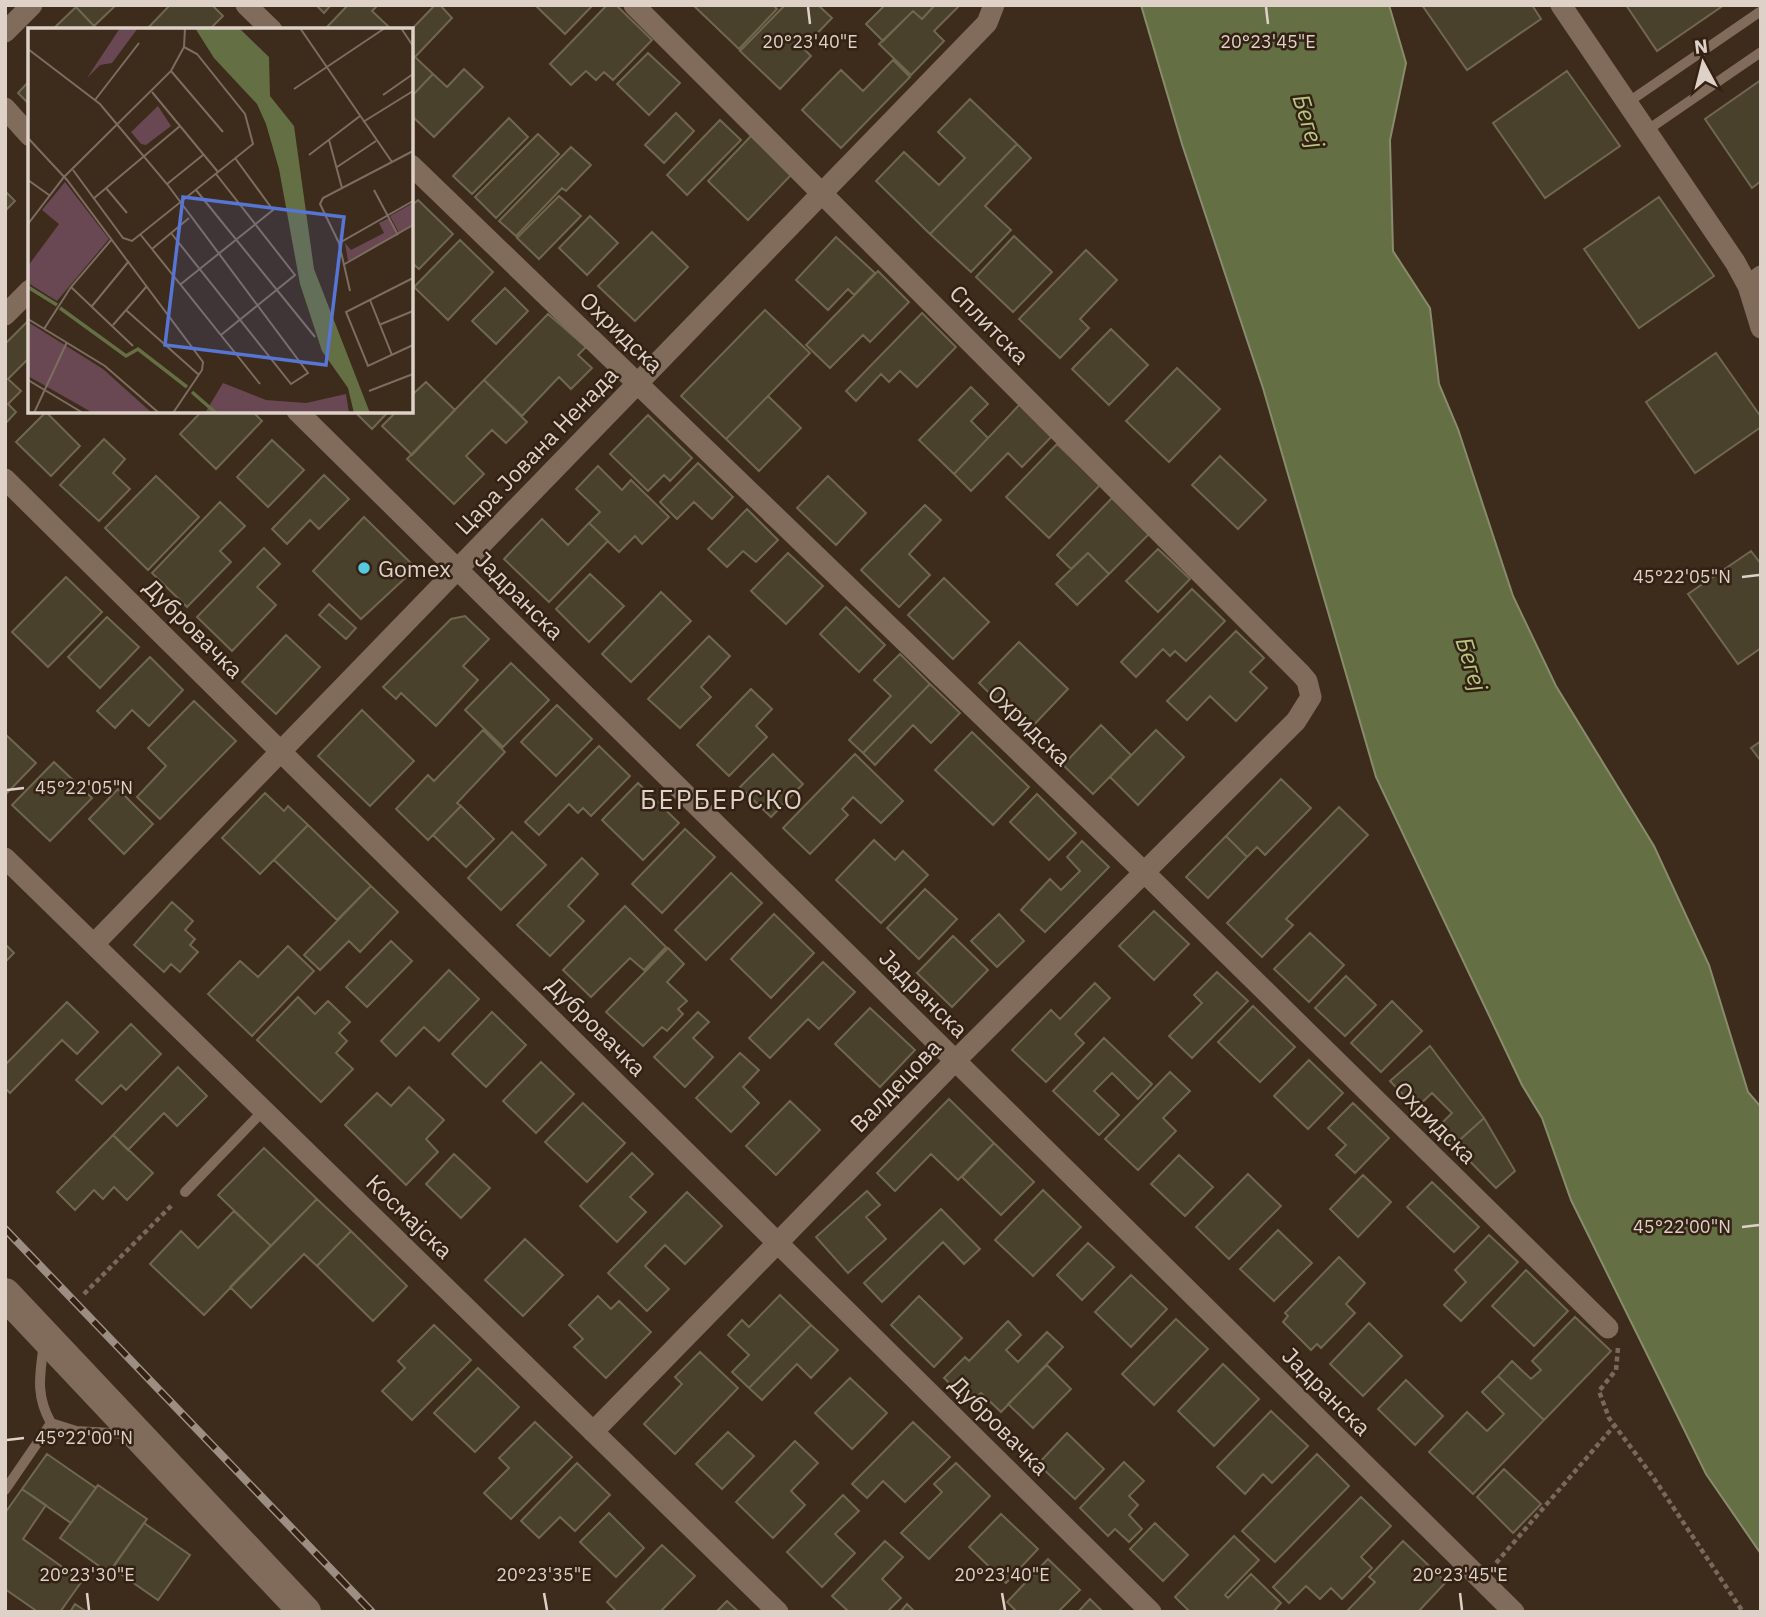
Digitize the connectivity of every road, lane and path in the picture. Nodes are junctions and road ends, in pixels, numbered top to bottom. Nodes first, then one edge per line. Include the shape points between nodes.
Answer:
1 (32, 5) edge
2 (246, 5) edge
3 (634, 5) edge
4 (1561, 5) edge
5 (1761, 10) edge
6 (990, 14) edge
7 (270, 28) edge
8 (5, 32) edge
9 (1761, 52) edge
10 (1627, 103) junction
11 (5, 108) edge
12 (1646, 131) junction
13 (28, 134) edge
14 (413, 166) edge
15 (822, 193) junction
16 (1754, 281) edge
17 (28, 291) edge
18 (5, 315) edge
19 (1761, 328) edge
20 (638, 383) junction
21 (299, 413) edge
22 (5, 479) edge
23 (457, 569) junction
24 (1307, 681) joint
25 (281, 751) junction
26 (5, 858) edge
27 (1145, 873) junction
28 (94, 944) junction
29 (955, 1061) junction
30 (264, 1110) junction
31 (185, 1192) joint
32 (778, 1243) junction
33 (5, 1294) edge
34 (84, 1294) dead end
35 (1608, 1328) joint
36 (45, 1337) junction
37 (51, 1423) junction
38 (1615, 1426) junction
39 (593, 1432) junction
40 (137, 1434) junction
41 (5, 1490) edge
42 (1482, 1580) junction
43 (305, 1612) edge
44 (778, 1612) edge
45 (1151, 1612) edge
46 (1514, 1612) edge
47 (1743, 1612) edge

1 - 8 street
2 - 7 street
3 - 15 street, Сплитска
4 - 10 street
5 - 10 lane
6 - 15 street, Цара Јована Ненада
9 - 12 lane
10 - 12 street
11 - 13 street
12 - 16 street via 1735,262
14 - 20 street, Охридска
15 - 20 street, Цара Јована Ненада
15 - 24 street, Сплитска
16 - 19 street
17 - 18 street
20 - 23 street, Цара Јована Ненада
20 - 27 street, Охридска
21 - 23 street, Јадранска
22 - 25 street, Дубровачка
23 - 25 street, Цара Јована Ненада
23 - 29 street, Јадранска
24 - 27 street, Валдецова via 1311,697 1296,721
25 - 28 street, Цара Јована Ненада
25 - 32 street, Дубровачка
26 - 28 street, Космајска
27 - 29 street, Валдецова
27 - 35 street, Охридска
28 - 30 street, Космајска
29 - 32 street, Валдецова
29 - 42 street, Јадранска
30 - 31 lane
30 - 39 street, Космајска
31 - 34 path
32 - 39 street, Валдецова
32 - 45 street, Дубровачка
33 - 36 street
35 - 38 path via 1619,1349 1616,1370 1599,1391
36 - 37 lane via 38,1387
36 - 40 street
37 - 40 lane via 76,1431
37 - 41 lane
38 - 42 path
38 - 47 path
39 - 44 street, Космајска
40 - 43 street
42 - 46 street, Јадранска

